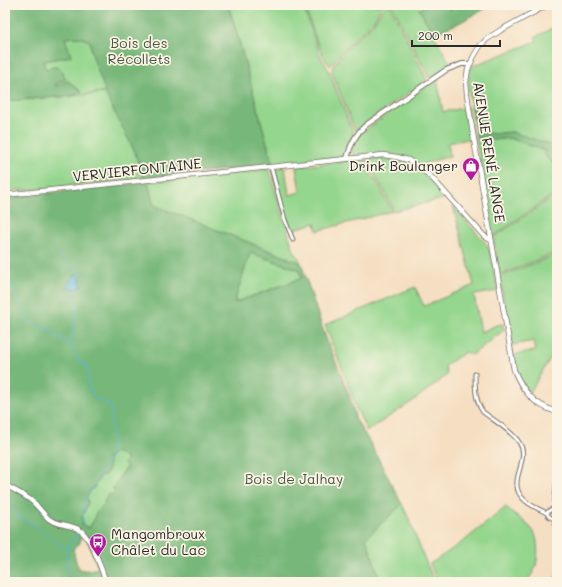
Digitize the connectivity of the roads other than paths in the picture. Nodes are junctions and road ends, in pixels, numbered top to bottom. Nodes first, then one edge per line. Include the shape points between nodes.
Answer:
1 (547, 5) edge
2 (470, 64) junction
3 (347, 159) junction
4 (271, 167) junction
5 (5, 195) edge
6 (294, 240) dead end
7 (491, 240) junction
8 (475, 374) dead end
9 (557, 412) edge
10 (557, 475) edge
11 (5, 485) edge
12 (554, 509) junction
13 (547, 514) junction
14 (554, 520) junction
15 (557, 530) edge
16 (557, 573) edge
17 (106, 582) edge
18 (552, 582) edge

1 - 2 main road, AVENUE RENÉ LANGE via 490,37 479,48
2 - 3 street via 446,70 366,125 354,138
2 - 7 main road, AVENUE RENÉ LANGE via 466,94
3 - 4 main road, VERVIERFONTAINE
3 - 7 main road, VERVIERFONTAINE via 391,156 418,166 483,235
4 - 5 main road, VERVIERFONTAINE
4 - 6 street via 285,220
7 - 9 main road, AVENUE RENÉ LANGE via 514,370 528,395 541,406
8 - 13 street via 475,388 480,408 516,437 523,449 517,484 518,493 531,505
10 - 12 street
11 - 17 main road via 31,500 49,519 76,528 86,535
12 - 13 street
12 - 14 street
13 - 14 street
14 - 15 street
16 - 18 street

